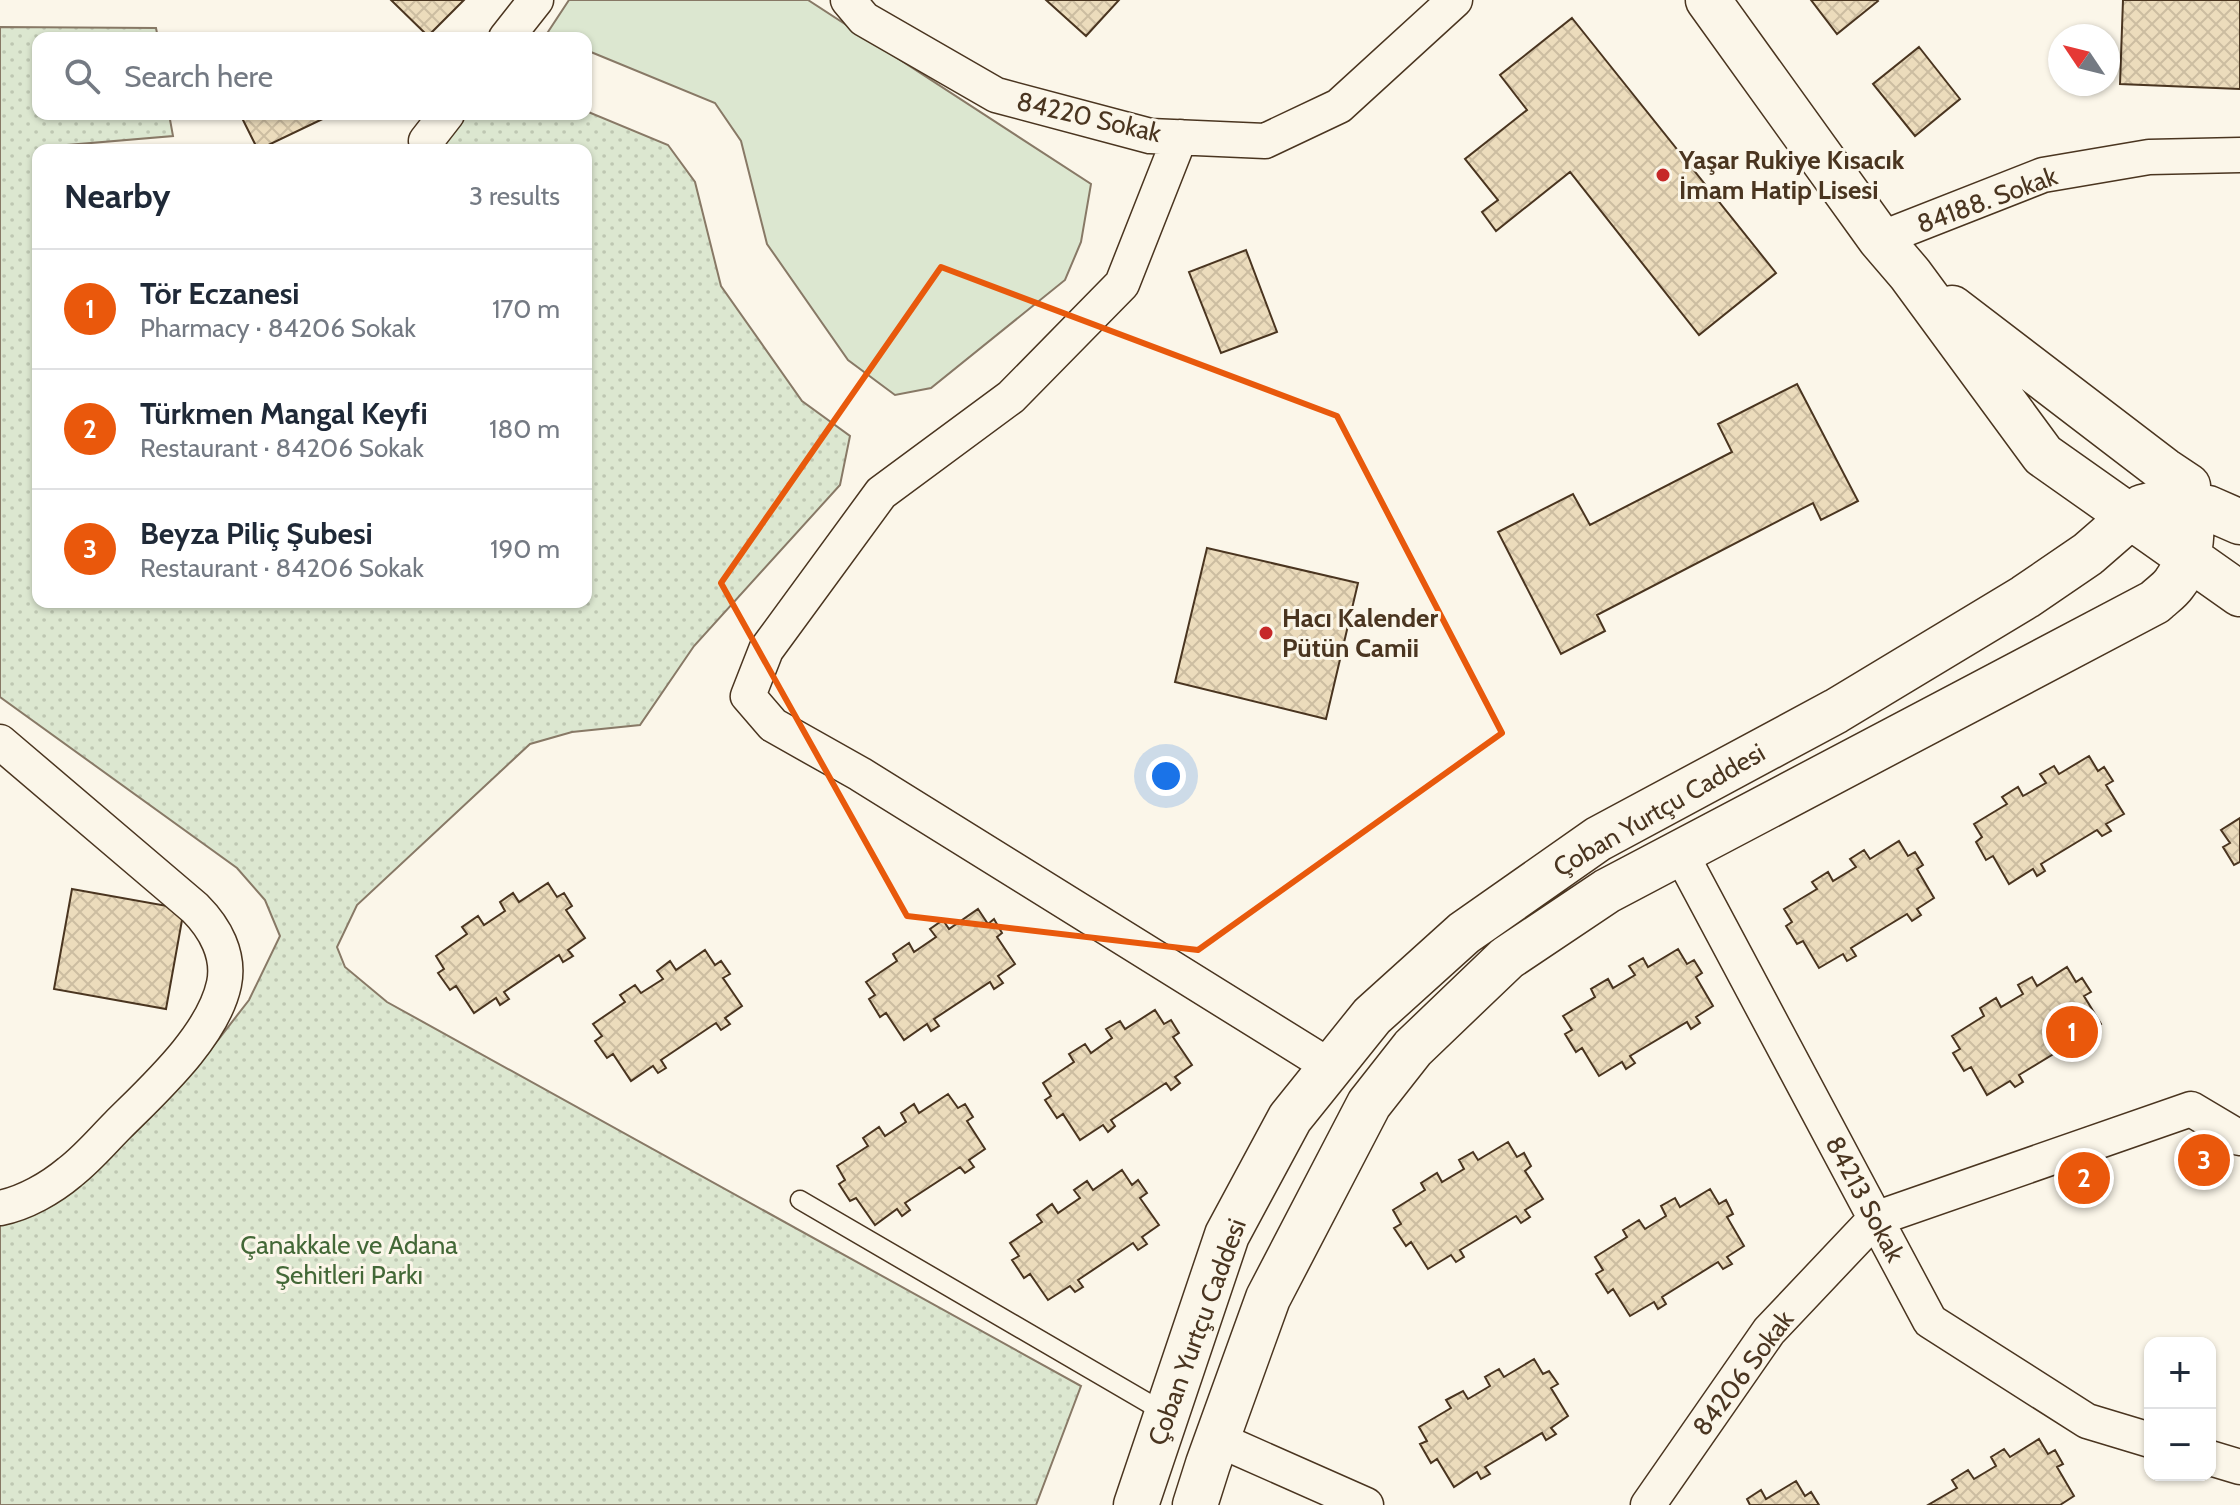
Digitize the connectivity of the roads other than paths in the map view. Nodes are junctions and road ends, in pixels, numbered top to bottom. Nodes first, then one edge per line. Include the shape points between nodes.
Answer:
1 (536, 0) edge
2 (848, 0) edge
3 (1455, 0) edge
4 (1708, 0) edge
5 (511, 32) edge
6 (442, 120) edge
7 (1180, 137) junction
8 (426, 141) dead end
9 (2240, 155) edge
10 (1880, 239) junction
11 (1910, 274) junction
12 (2175, 487) junction
13 (2130, 517) junction
14 (2240, 522) edge
15 (2188, 558) junction
16 (2240, 594) edge
17 (4, 753) edge
18 (1681, 854) junction
19 (1331, 1067) junction
20 (2240, 1138) edge
21 (800, 1200) dead end
22 (0, 1208) edge
23 (1875, 1219) junction
24 (1167, 1412) junction
25 (2144, 1438) edge
26 (1217, 1439) junction
27 (2216, 1460) edge
28 (2240, 1467) edge
29 (1136, 1505) edge
30 (1195, 1505) edge
31 (1366, 1505) edge
32 (1648, 1505) edge

1 - 5 street
2 - 7 street, 84220 Sokak via 864,19 996,95 1150,136
3 - 7 street, 84220 Sokak via 1339,106 1265,141
4 - 10 main road
6 - 8 street
7 - 19 street via 1122,284 1011,397 881,493 766,650 748,696 773,725
9 - 10 street, 84188. Sokak via 2149,157 2043,175
10 - 11 main road
11 - 12 main road via 2125,440
11 - 13 main road via 2043,455
12 - 13 main road, Çoban Yurtçu Caddesi via 2170,500 2142,507
12 - 14 main road
12 - 15 main road via 2192,537
13 - 15 main road
13 - 19 main road, Çoban Yurtçu Caddesi via 2025,597 1836,711 1598,839 1464,933 1372,1016
15 - 16 main road
15 - 18 main road, Çoban Yurtçu Caddesi via 2155,602
17 - 22 street via 195,908 220,942 225,965 214,1009 170,1072 71,1172 43,1191
18 - 23 street, 84213 Sokak
18 - 26 main road, Çoban Yurtçu Caddesi via 1607,891 1507,958 1413,1048 1369,1104 1268,1298
19 - 24 main road, Çoban Yurtçu Caddesi via 1290,1118 1227,1235
20 - 23 street, 84206 Sokak via 2191,1109
21 - 24 lane
23 - 25 street, 84213 Sokak via 1930,1321 2087,1421
23 - 32 street, 84206 Sokak via 1769,1331
24 - 29 main road, Çoban Yurtçu Caddesi
26 - 30 main road, Çoban Yurtçu Caddesi
26 - 31 street
27 - 28 street

